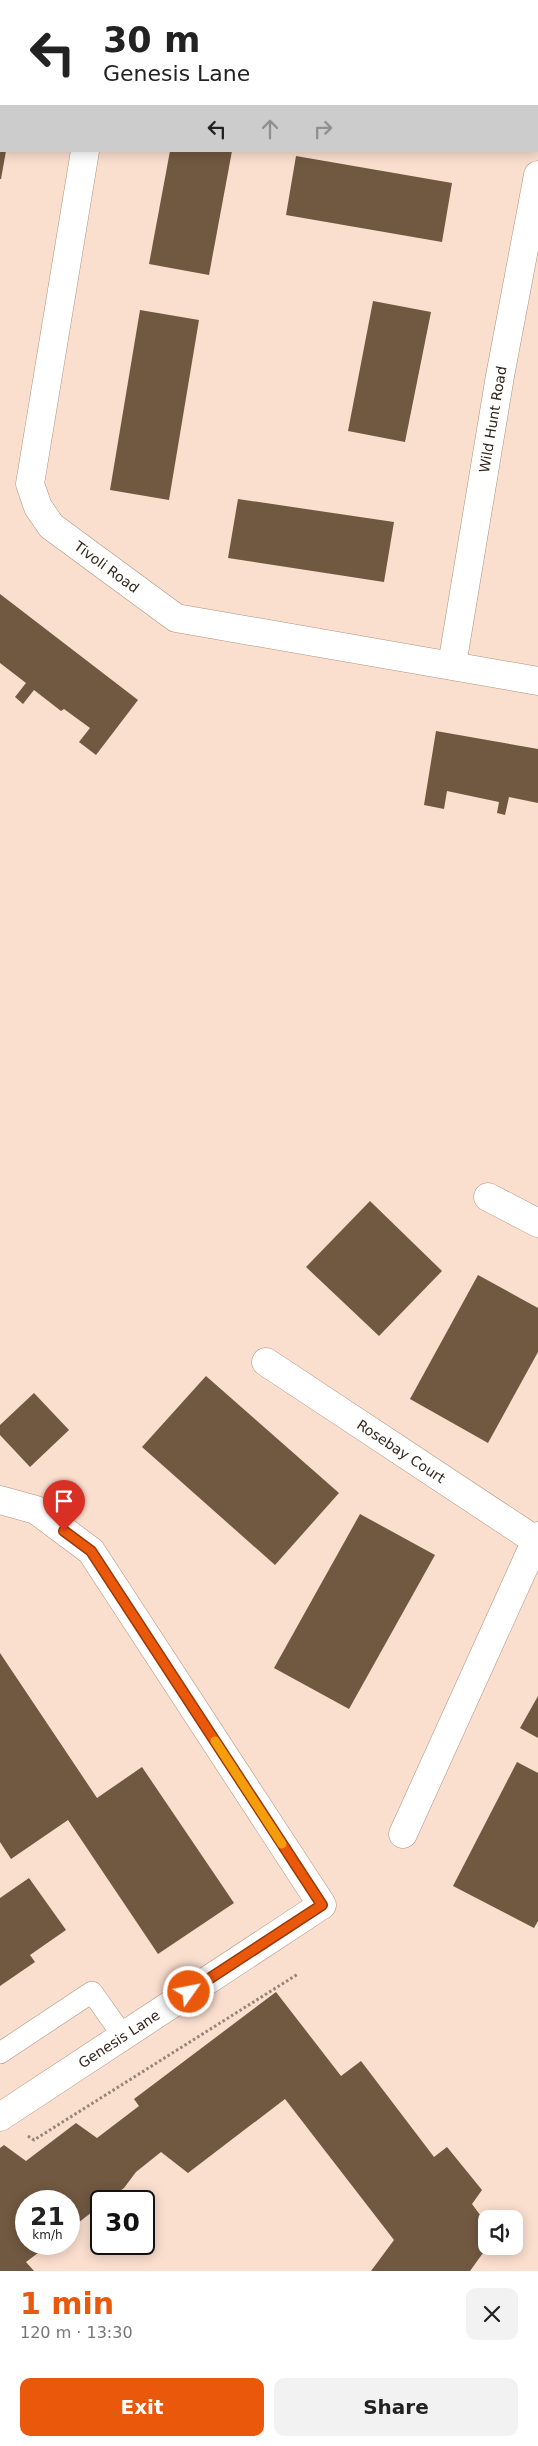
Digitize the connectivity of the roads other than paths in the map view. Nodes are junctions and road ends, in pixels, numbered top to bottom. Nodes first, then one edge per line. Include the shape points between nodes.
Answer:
1 (84, 152) edge
2 (538, 175) edge
3 (452, 665) junction
4 (538, 681) edge
5 (488, 1197) dead end
6 (538, 1223) edge
7 (266, 1362) dead end
8 (0, 1500) edge
9 (537, 1540) edge
10 (403, 1834) dead end
11 (123, 2036) junction
12 (0, 2054) edge
13 (8, 2115) edge

1 - 3 street, Tivoli Road via 30,484 38,507 52,526 176,618
2 - 3 street, Wild Hunt Road via 500,376
3 - 4 street, Tivoli Road
5 - 6 street
7 - 9 street, Rosebay Court
8 - 11 street, Genesis Lane via 36,1510 91,1551 322,1905
9 - 10 street, Rosebay Court
11 - 12 lane via 92,1992
11 - 13 street, Genesis Lane

